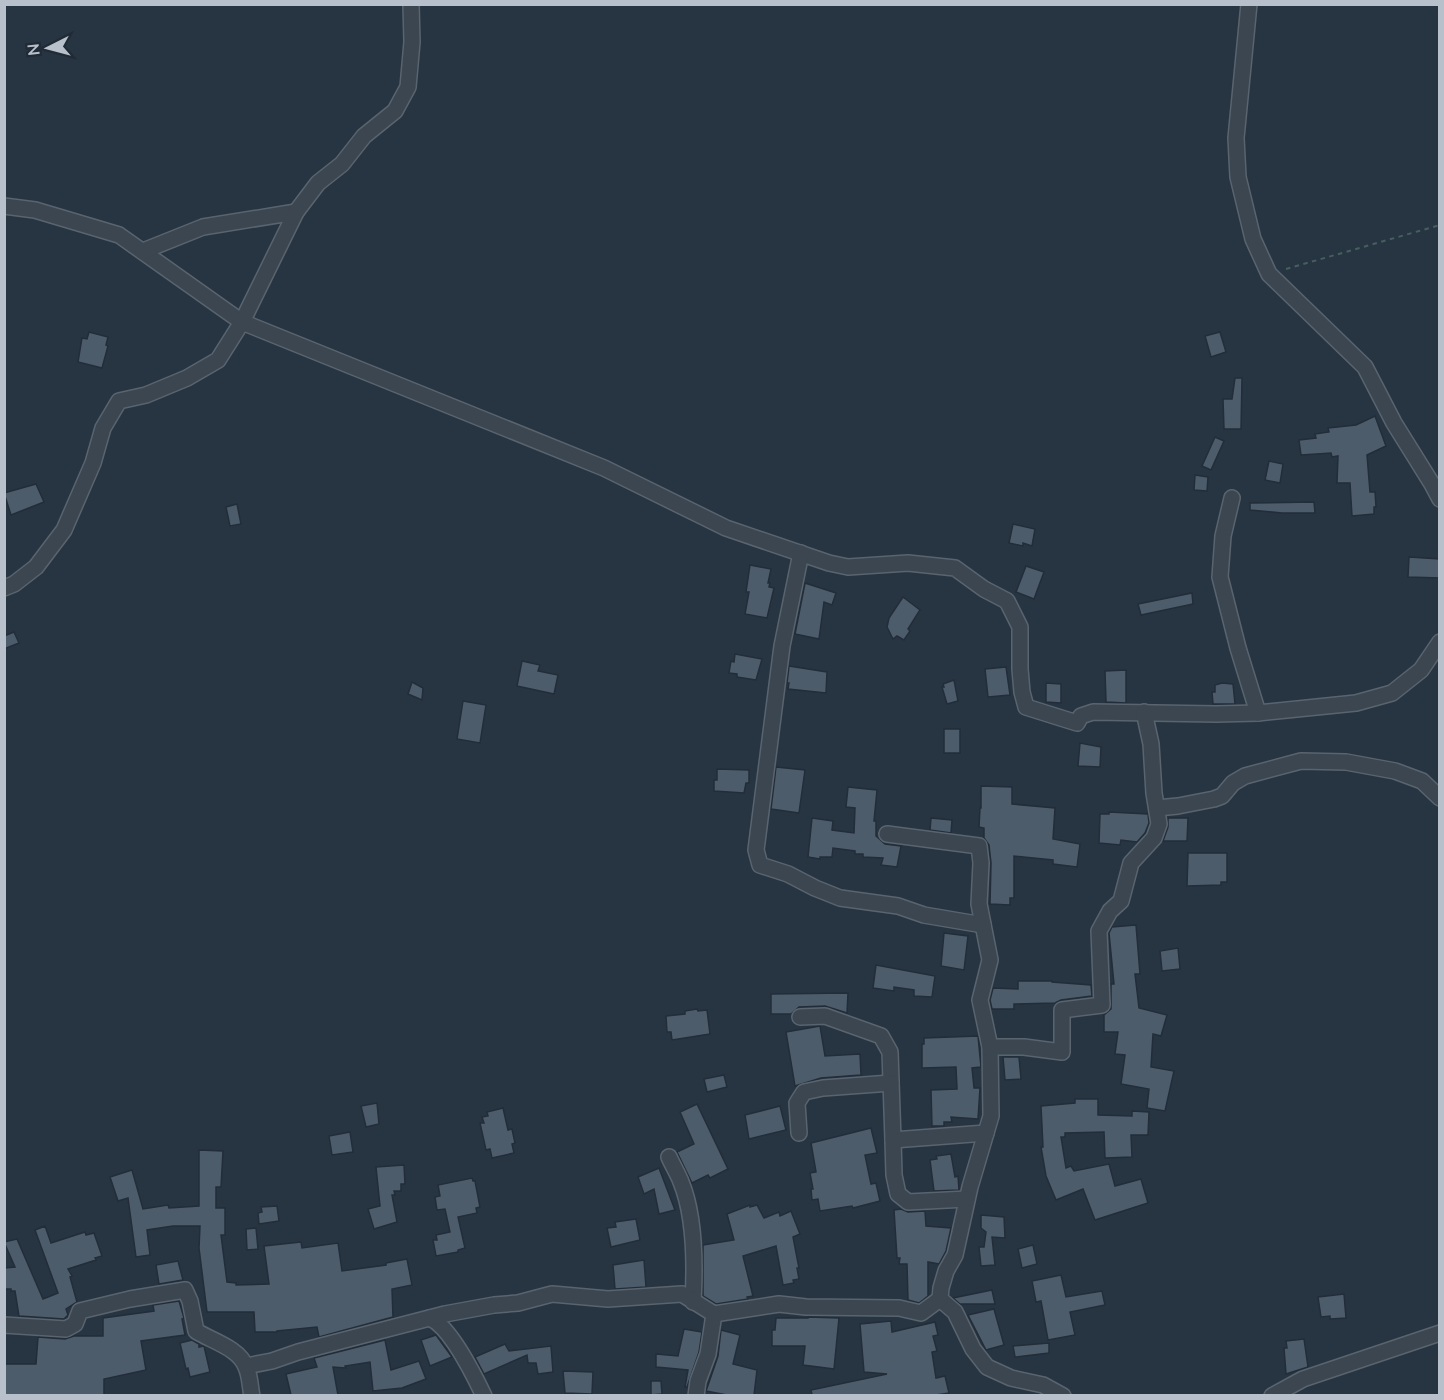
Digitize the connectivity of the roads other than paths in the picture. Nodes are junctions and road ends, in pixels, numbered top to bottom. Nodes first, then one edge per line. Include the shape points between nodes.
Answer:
1 (411, 4) edge
2 (1249, 4) edge
3 (4, 206) edge
4 (296, 212) junction
5 (143, 251) junction
6 (242, 322) junction
7 (1232, 498) dead end
8 (1440, 499) edge
9 (801, 553) junction
10 (4, 588) edge
11 (1440, 642) edge
12 (1144, 712) junction
13 (1258, 713) junction
14 (1440, 798) edge
15 (1157, 808) junction
16 (887, 834) dead end
17 (983, 925) junction
18 (800, 1017) dead end
19 (990, 1047) junction
20 (891, 1083) junction
21 (799, 1133) dead end
22 (986, 1133) junction
23 (893, 1140) junction
24 (669, 1157) dead end
25 (967, 1199) junction
26 (940, 1299) junction
27 (693, 1302) junction
28 (714, 1314) junction
29 (430, 1318) junction
30 (4, 1325) edge
31 (1440, 1333) edge
32 (246, 1366) junction
33 (252, 1395) edge
34 (484, 1395) edge
35 (696, 1395) edge
36 (1063, 1395) edge
37 (1272, 1395) edge

1 - 4 street via 408,87 395,111 364,136
2 - 8 street via 1236,138 1238,177 1252,239 1269,274 1365,367
3 - 5 street via 35,210 119,235
4 - 5 street via 203,227
4 - 6 street
5 - 6 street
6 - 9 street via 604,468 726,528
6 - 10 street via 218,360 188,378 119,401 103,429 64,530 36,567
7 - 13 street via 1222,536 1220,577
9 - 12 street via 848,567 908,563 955,568 1007,601 1020,627 1026,707 1077,723 1081,716 1093,712
9 - 17 street via 782,646 757,861 840,898
11 - 13 street via 1421,670 1392,693 1356,703
12 - 13 street
12 - 15 street
14 - 15 street via 1422,781 1395,771 1346,762 1300,761 1245,776 1214,799
15 - 19 street via 1159,824 1154,838 1131,863 1121,901 1099,931 1102,1005 1062,1010 1062,1052
16 - 17 street via 980,846 979,904
17 - 19 street via 990,960 980,1000
18 - 20 street via 825,1016 881,1036 890,1052
19 - 22 street via 991,1116
20 - 21 street via 804,1092 797,1102
20 - 23 street
22 - 23 street
22 - 25 street
23 - 25 street via 898,1194 909,1202
24 - 27 street via 682,1184 691,1224
25 - 26 street via 955,1255 946,1271
26 - 28 street via 921,1313 899,1308 779,1304
26 - 36 street via 955,1312 972,1349 987,1367
27 - 28 street
27 - 29 street via 682,1294 608,1299 552,1293
28 - 35 street
29 - 32 street
29 - 34 street via 448,1334
30 - 32 street via 66,1329 75,1324 80,1311 185,1290 196,1331 231,1348
31 - 37 street via 1303,1379
32 - 33 street

